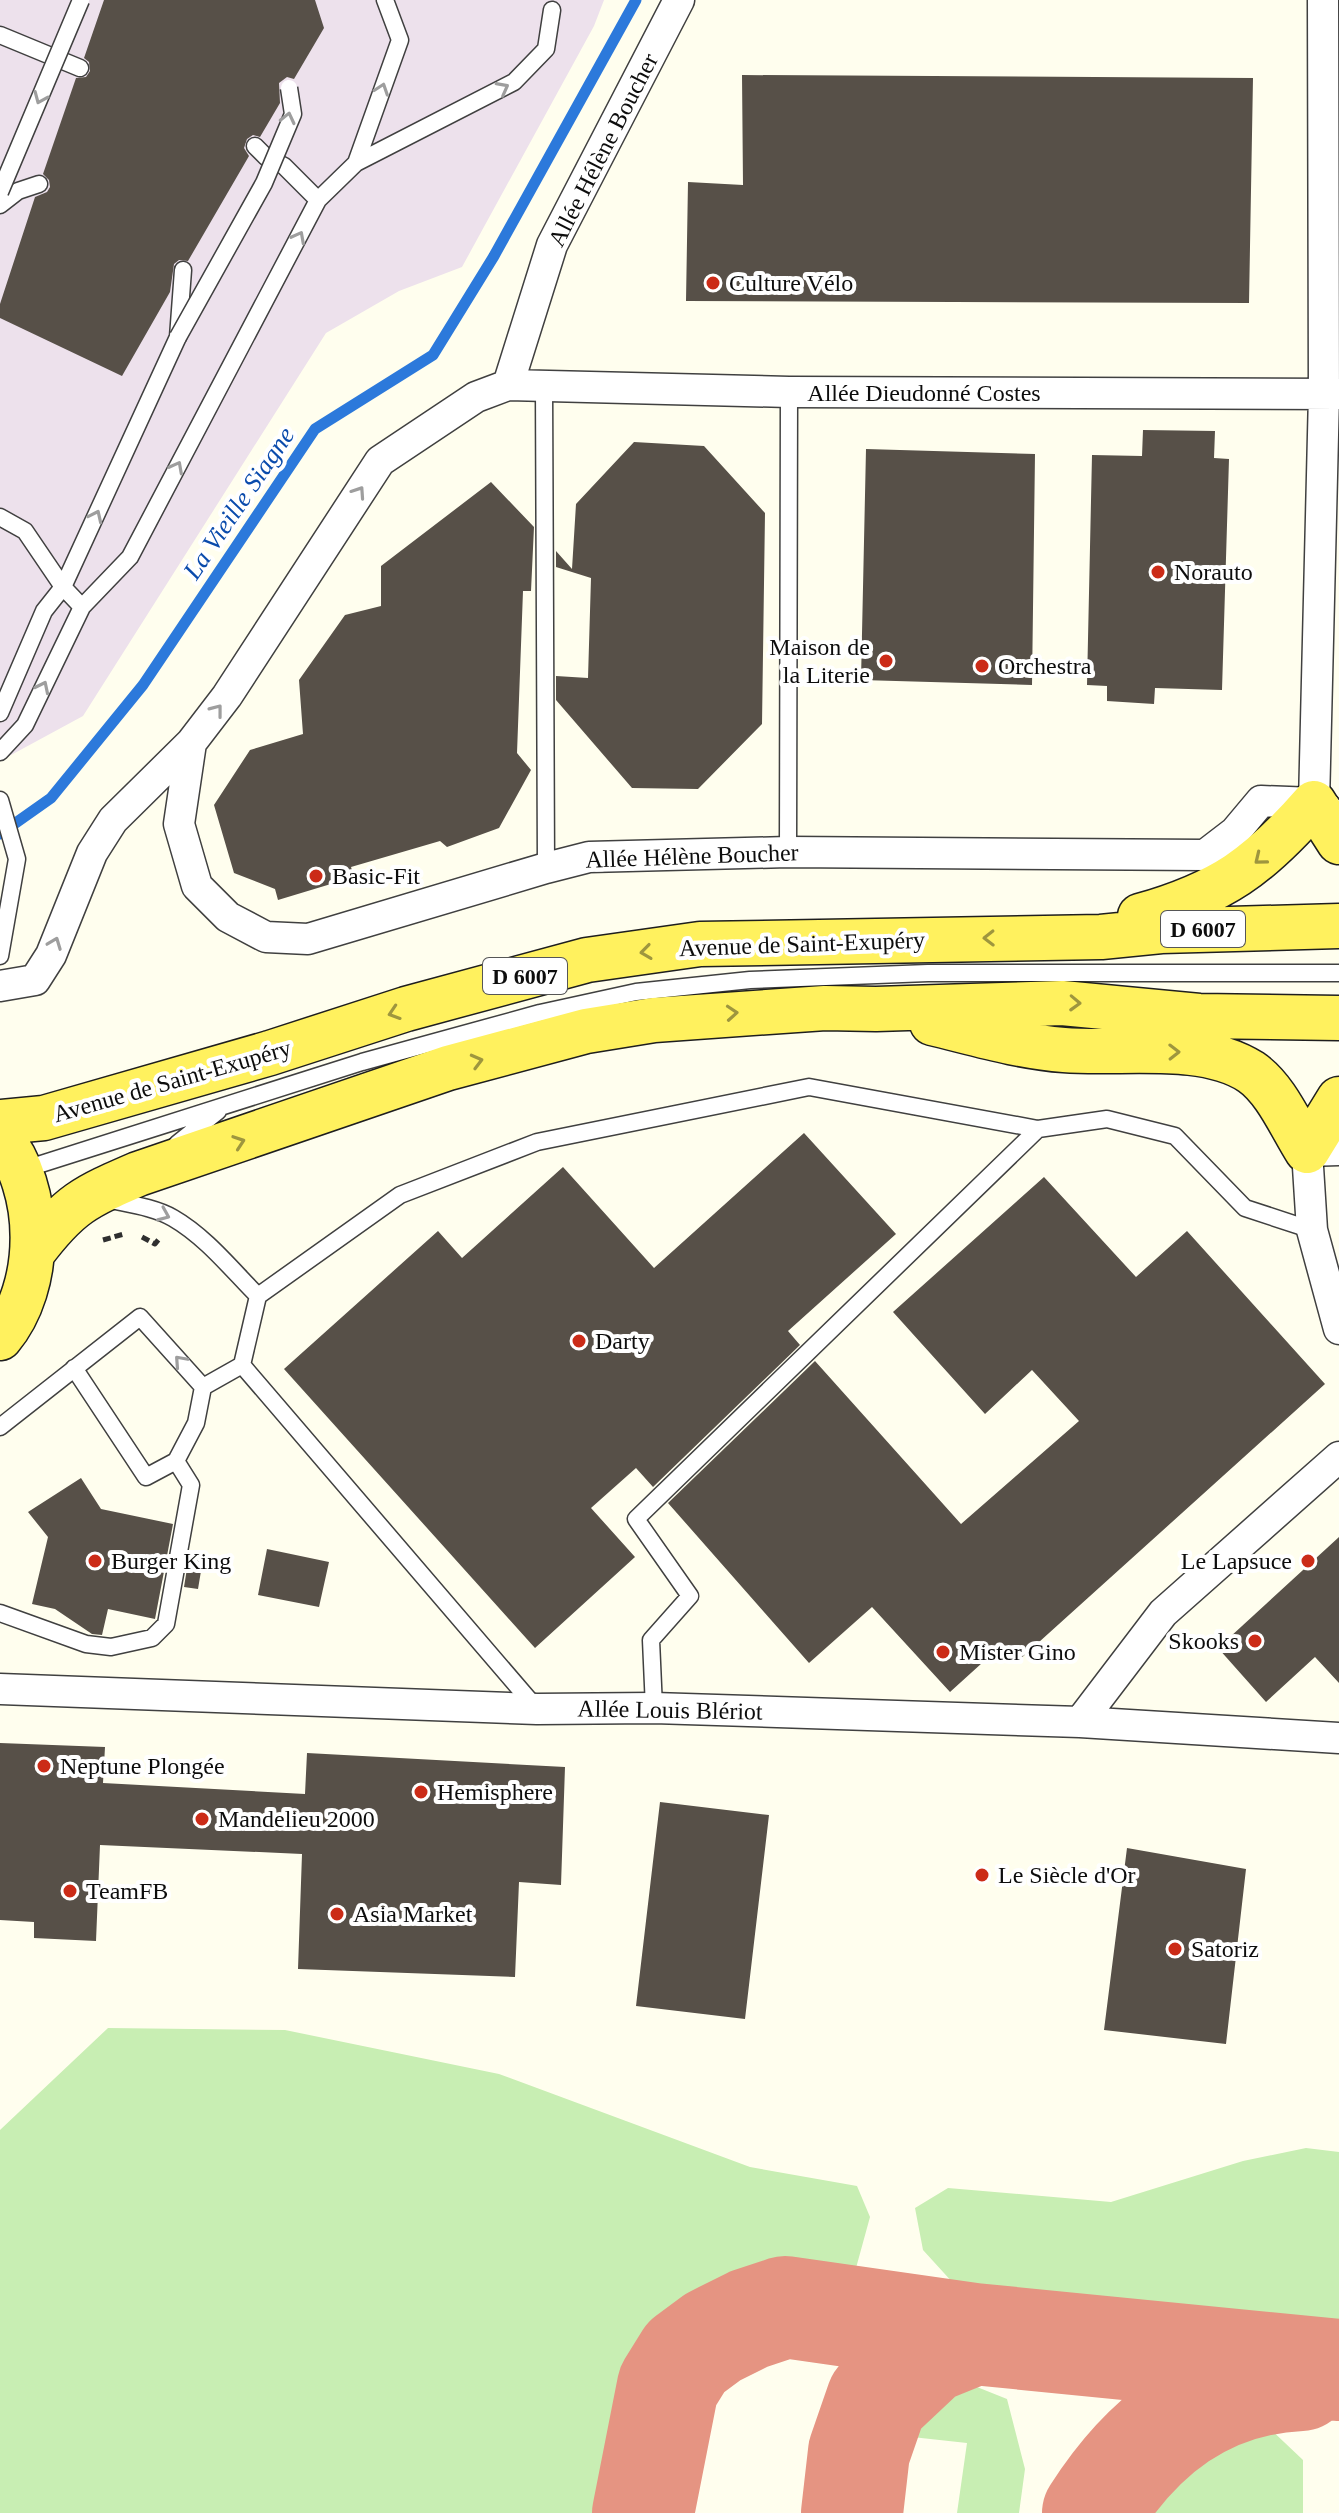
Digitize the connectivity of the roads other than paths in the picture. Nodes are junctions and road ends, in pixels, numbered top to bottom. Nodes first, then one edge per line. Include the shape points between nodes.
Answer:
1 (81, 0) edge
2 (385, 0) edge
3 (679, 0) edge
4 (1323, 0) edge
5 (552, 10) dead end
6 (0, 35) edge
7 (80, 68) dead end
8 (289, 88) dead end
9 (255, 146) dead end
10 (356, 163) junction
11 (39, 184) dead end
12 (0, 192) edge
13 (318, 200) junction
14 (0, 205) edge
15 (183, 270) dead end
16 (178, 337) junction
17 (508, 385) junction
18 (544, 386) junction
19 (789, 392) junction
20 (1332, 394) edge
21 (0, 517) edge
22 (63, 587) junction
23 (82, 607) junction
24 (0, 713) edge
25 (191, 743) junction
26 (0, 752) edge
27 (0, 800) edge
28 (1327, 808) edge
29 (1339, 842) edge
30 (788, 852) junction
31 (546, 868) junction
32 (1339, 926) edge
33 (1067, 936) junction
34 (0, 956) edge
35 (1339, 973) edge
36 (0, 986) edge
37 (876, 1009) junction
38 (1339, 1018) edge
39 (1339, 1099) edge
40 (229, 1103) junction
41 (0, 1122) edge
42 (1038, 1129) junction
43 (1323, 1151) edge
44 (7, 1162) edge
45 (138, 1174) junction
46 (89, 1196) junction
47 (1312, 1230) junction
48 (33, 1252) junction
49 (258, 1296) junction
50 (1339, 1329) edge
51 (0, 1338) edge
52 (242, 1365) junction
53 (74, 1368) junction
54 (203, 1387) junction
55 (0, 1427) edge
56 (1339, 1457) edge
57 (176, 1461) junction
58 (0, 1613) edge
59 (0, 1689) edge
60 (654, 1708) junction
61 (537, 1709) junction
62 (1080, 1722) junction
63 (1339, 1738) edge

1 -> 12 lane, bridge
10 -> 2 lane via 400,40
3 - 17 street, Allée Hélène Boucher via 552,245
4 - 20 street
10 -> 5 lane via 514,82 546,49
6 - 7 lane
16 -> 8 lane, bridge via 264,183 293,114
9 - 13 lane
10 - 13 lane
11 - 14 lane
23 -> 13 lane via 130,557
15 - 16 lane
22 -> 16 lane
17 - 18 street, Allée Dieudonné Costes
25 -> 17 street, Allée Hélène Boucher via 380,461 476,397
18 - 19 street, Allée Dieudonné Costes
18 - 31 lane
19 - 20 street, Allée Dieudonné Costes
19 - 30 lane
20 - 28 street
21 - 22 lane via 25,531
22 - 23 lane
22 - 24 lane via 44,611
26 -> 23 lane via 25,725
25 - 31 street, Allée Hélène Boucher via 179,824 197,886 228,917 266,937 308,939
36 -> 25 street, Allée Hélène Boucher via 35,980 51,955 92,853 113,820
27 - 34 lane via 17,859
28 - 29 main road
28 - 30 street, Allée Hélène Boucher via 1261,801 1235,832 1205,855
28 -> 33 main road via 1210,892
30 - 31 street, Allée Hélène Boucher via 589,857
32 - 33 main road, Avenue de Saint-Exupéry / D 6007
33 -> 41 main road, Avenue de Saint-Exupéry / D 6007 via 700,944 587,960 44,1118
35 - 40 lane via 928,973 750,980 636,992 540,1013
37 -> 38 main road via 1062,1003 1199,1016
37 -> 43 main road via 1060,1050 1198,1052 1252,1072
45 -> 37 main road via 448,1068 586,1031 726,1013
39 - 43 main road
40 - 44 lane
40 - 45 lane
42 - 47 lane via 1107,1119 1175,1136 1245,1208
42 - 49 lane via 809,1087 537,1142 400,1195
42 - 60 lane via 636,1519 690,1596 651,1640
43 - 47 street
44 - 48 main road via 33,1229
45 - 46 main road
46 - 48 main road via 67,1211
46 -> 49 lane via 173,1218 215,1251
47 - 50 street
48 - 51 main road via 22,1296
49 - 52 lane
52 - 54 lane
52 - 61 lane
54 -> 53 lane via 140,1317
53 - 55 lane
53 - 57 lane via 146,1477
54 - 57 lane via 196,1423
56 - 62 street via 1163,1613
57 - 58 lane via 191,1485 166,1624 152,1638 111,1647 86,1644
59 - 61 street, Allée Louis Blériot
60 - 61 street, Allée Louis Blériot
60 - 62 street, Allée Louis Blériot
62 - 63 street, Allée Louis Blériot

